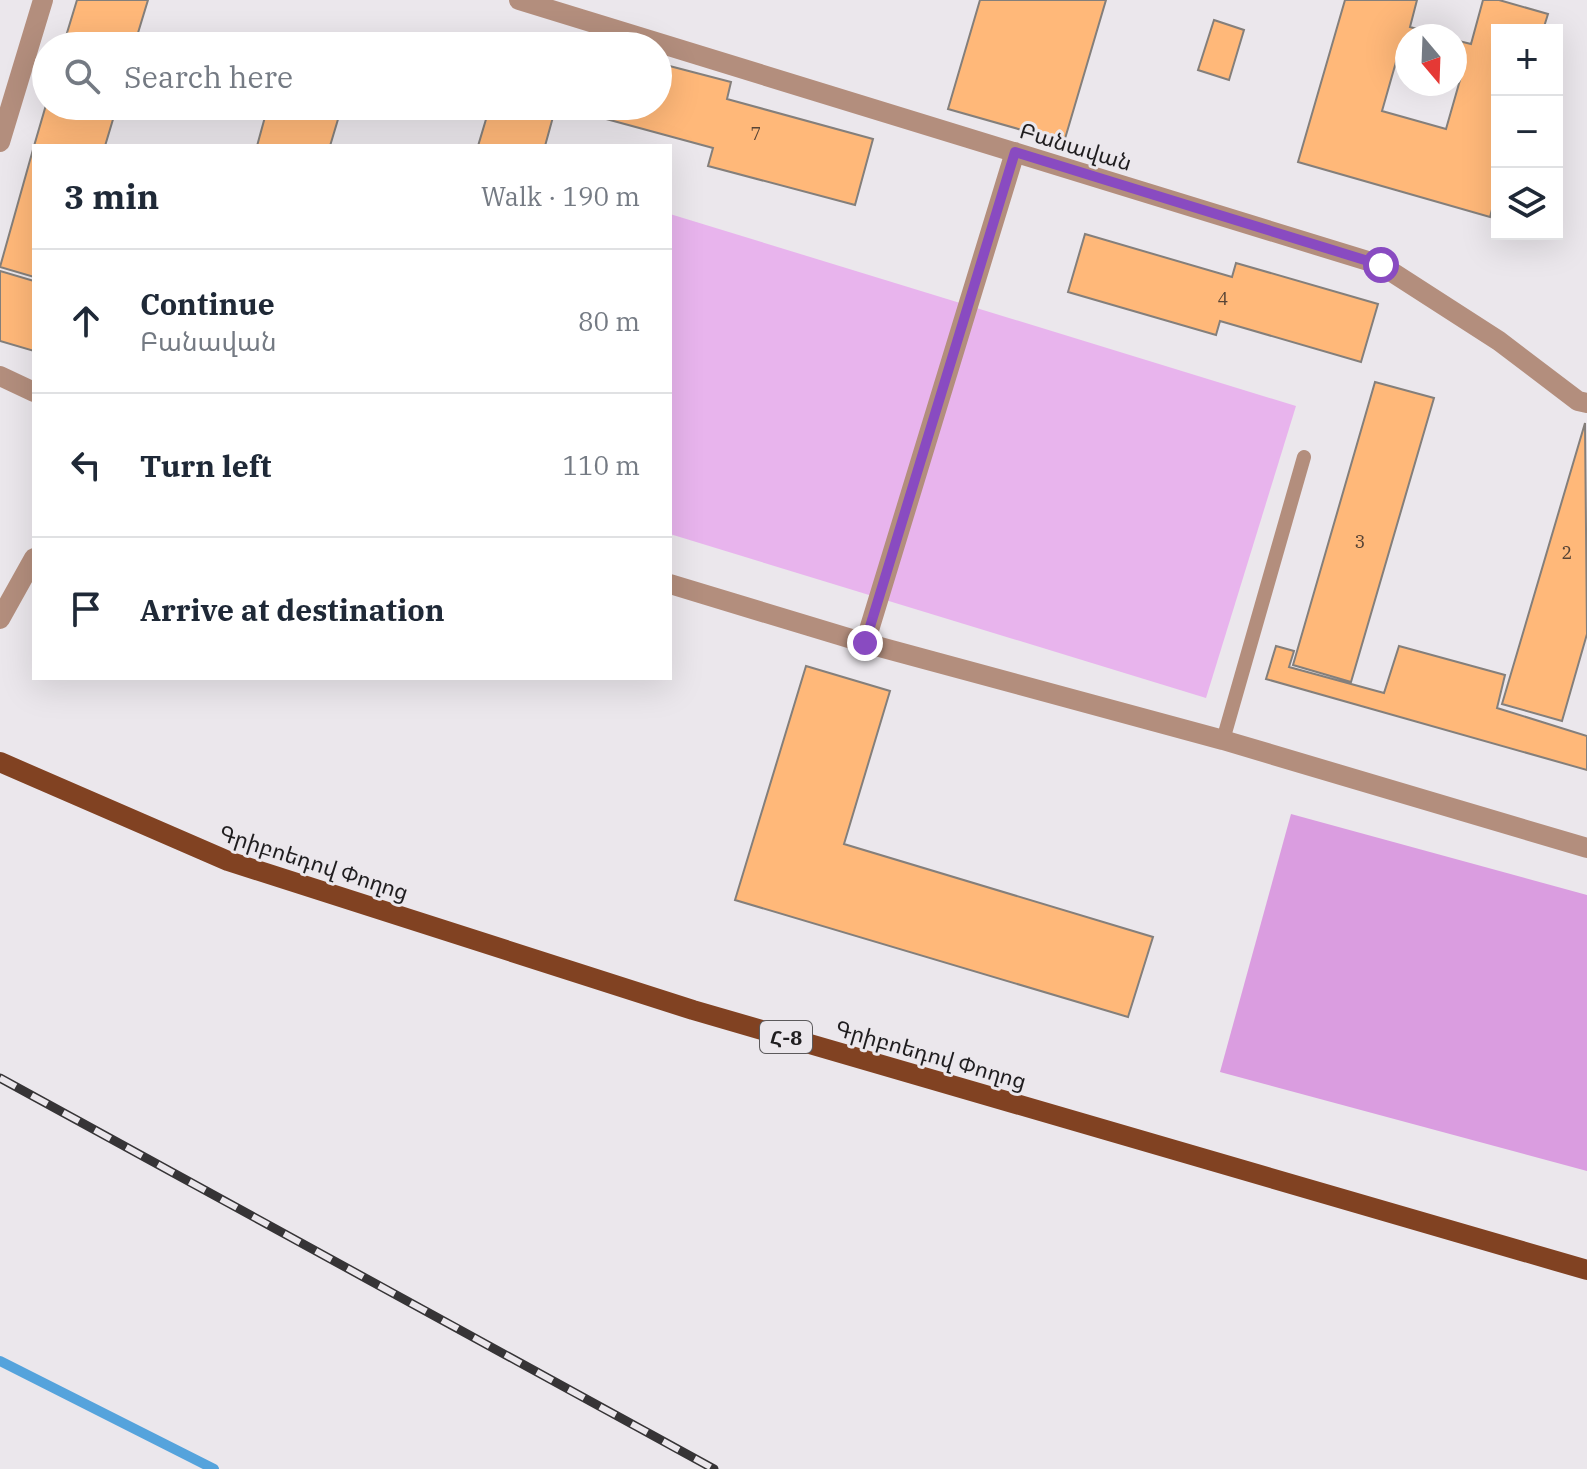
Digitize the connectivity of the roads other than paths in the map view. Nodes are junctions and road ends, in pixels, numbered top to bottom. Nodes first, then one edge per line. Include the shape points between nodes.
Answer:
1 (43, 0) edge
2 (519, 0) edge
3 (33, 32) edge
4 (623, 32) edge
5 (32, 36) edge
6 (672, 47) edge
7 (0, 142) edge
8 (1015, 152) junction
9 (0, 376) edge
10 (32, 391) edge
11 (1587, 403) edge
12 (1304, 457) dead end
13 (32, 562) edge
14 (672, 585) edge
15 (0, 619) edge
16 (865, 643) junction
17 (1223, 740) junction
18 (0, 762) edge
19 (1587, 848) edge
20 (1587, 1270) edge

1 - 3 street
2 - 4 street, Բանավան
5 - 7 street
6 - 8 street, Բանավան
8 - 11 street, Բանավան via 1381,265
8 - 16 street
9 - 10 street
12 - 17 lane
13 - 15 street
14 - 16 street
16 - 17 street
17 - 19 street
18 - 20 main road, Գրիբոեդով Փողոց / Հ-8 via 228,861 693,1010

